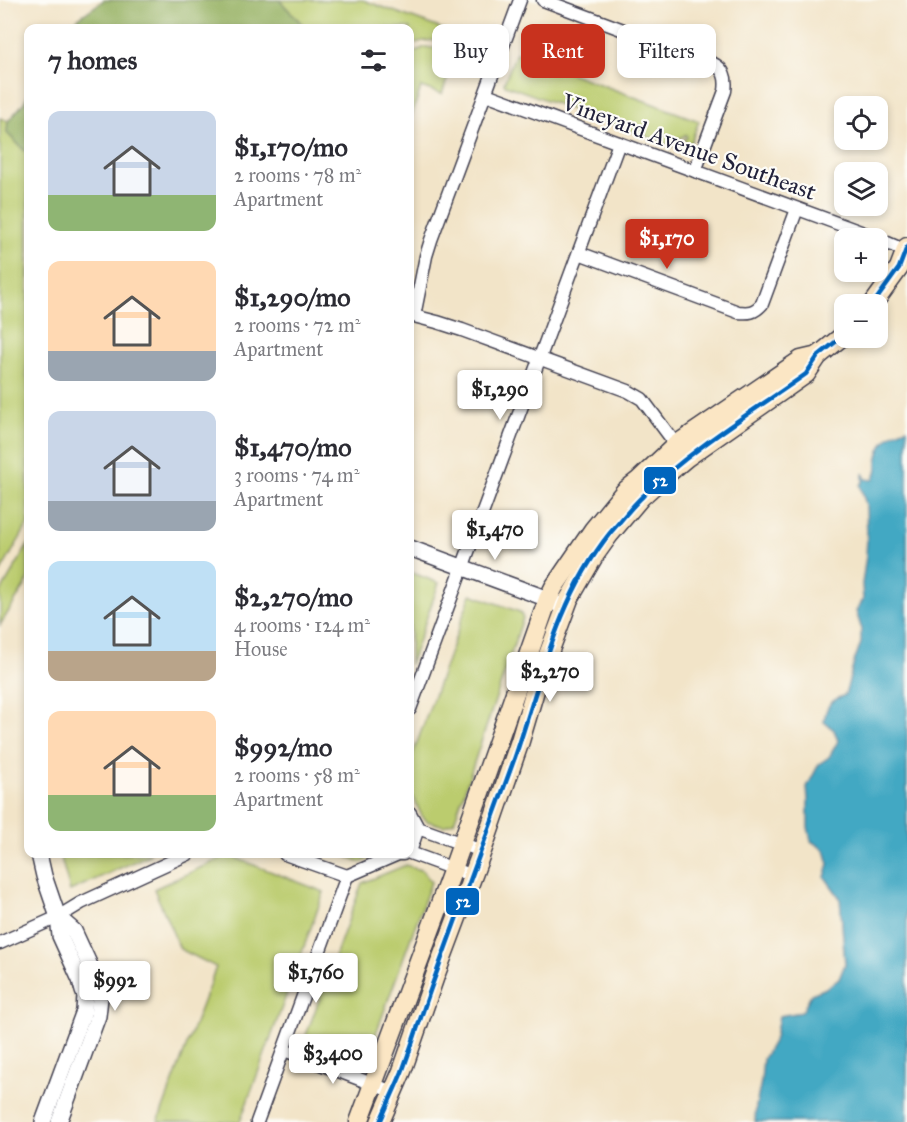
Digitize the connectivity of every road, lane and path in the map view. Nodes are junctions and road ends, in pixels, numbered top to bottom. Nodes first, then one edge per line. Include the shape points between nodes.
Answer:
1 (520, 0) edge
2 (543, 0) edge
3 (486, 94) junction
4 (619, 143) junction
5 (695, 171) junction
6 (797, 209) junction
7 (849, 228) edge
8 (888, 242) edge
9 (907, 250) edge
10 (579, 253) junction
11 (880, 294) edge
12 (414, 307) edge
13 (414, 316) edge
14 (834, 343) edge
15 (539, 359) junction
16 (681, 451) junction
17 (414, 549) edge
18 (463, 567) junction
19 (548, 599) junction
20 (565, 608) junction
21 (414, 698) edge
22 (414, 820) edge
23 (418, 828) junction
24 (414, 840) edge
25 (461, 844) junction
26 (482, 851) junction
27 (414, 854) edge
28 (40, 858) edge
29 (179, 858) edge
30 (296, 858) edge
31 (389, 858) edge
32 (453, 869) junction
33 (347, 876) junction
34 (473, 876) junction
35 (58, 917) junction
36 (0, 943) edge
37 (284, 1050) junction
38 (373, 1084) junction
39 (393, 1092) junction
40 (43, 1122) edge
41 (59, 1122) edge
42 (257, 1122) edge
43 (359, 1122) edge
44 (380, 1122) edge

1 - 3 street
2 - 5 street via 720,67 725,74 725,91
3 - 4 street, Vineyard Avenue Southeast
3 - 12 street via 426,256
4 - 5 street, Vineyard Avenue Southeast
4 - 10 street
5 - 6 street, Vineyard Avenue Southeast
6 - 7 street, Vineyard Avenue Southeast
6 - 10 street via 762,304 748,313
8 - 9 street, Vineyard Avenue Southeast
9 - 11 main road
10 - 15 street
13 - 15 street
14 - 16 main road via 806,374
15 - 16 street via 642,399
15 - 18 street
16 - 19 main road via 625,491 593,530
16 - 20 main road via 609,535
17 - 18 street
18 - 19 street
18 - 21 street
19 - 20 street
19 - 25 main road
20 - 26 main road
22 - 23 street
23 - 24 street
23 - 25 street
25 - 26 street
25 - 32 main road
26 - 34 main road
27 - 32 street
28 - 35 street
29 - 35 street
30 - 33 street
31 - 33 street
32 - 34 street
32 - 38 main road
33 - 37 street
34 - 39 main road
35 - 36 street
35 - 40 street via 60,936 85,996 84,1011
35 - 41 street via 74,930 97,981 100,998 98,1016
37 - 38 street
37 - 42 street
38 - 39 street
38 - 43 main road
39 - 44 main road

